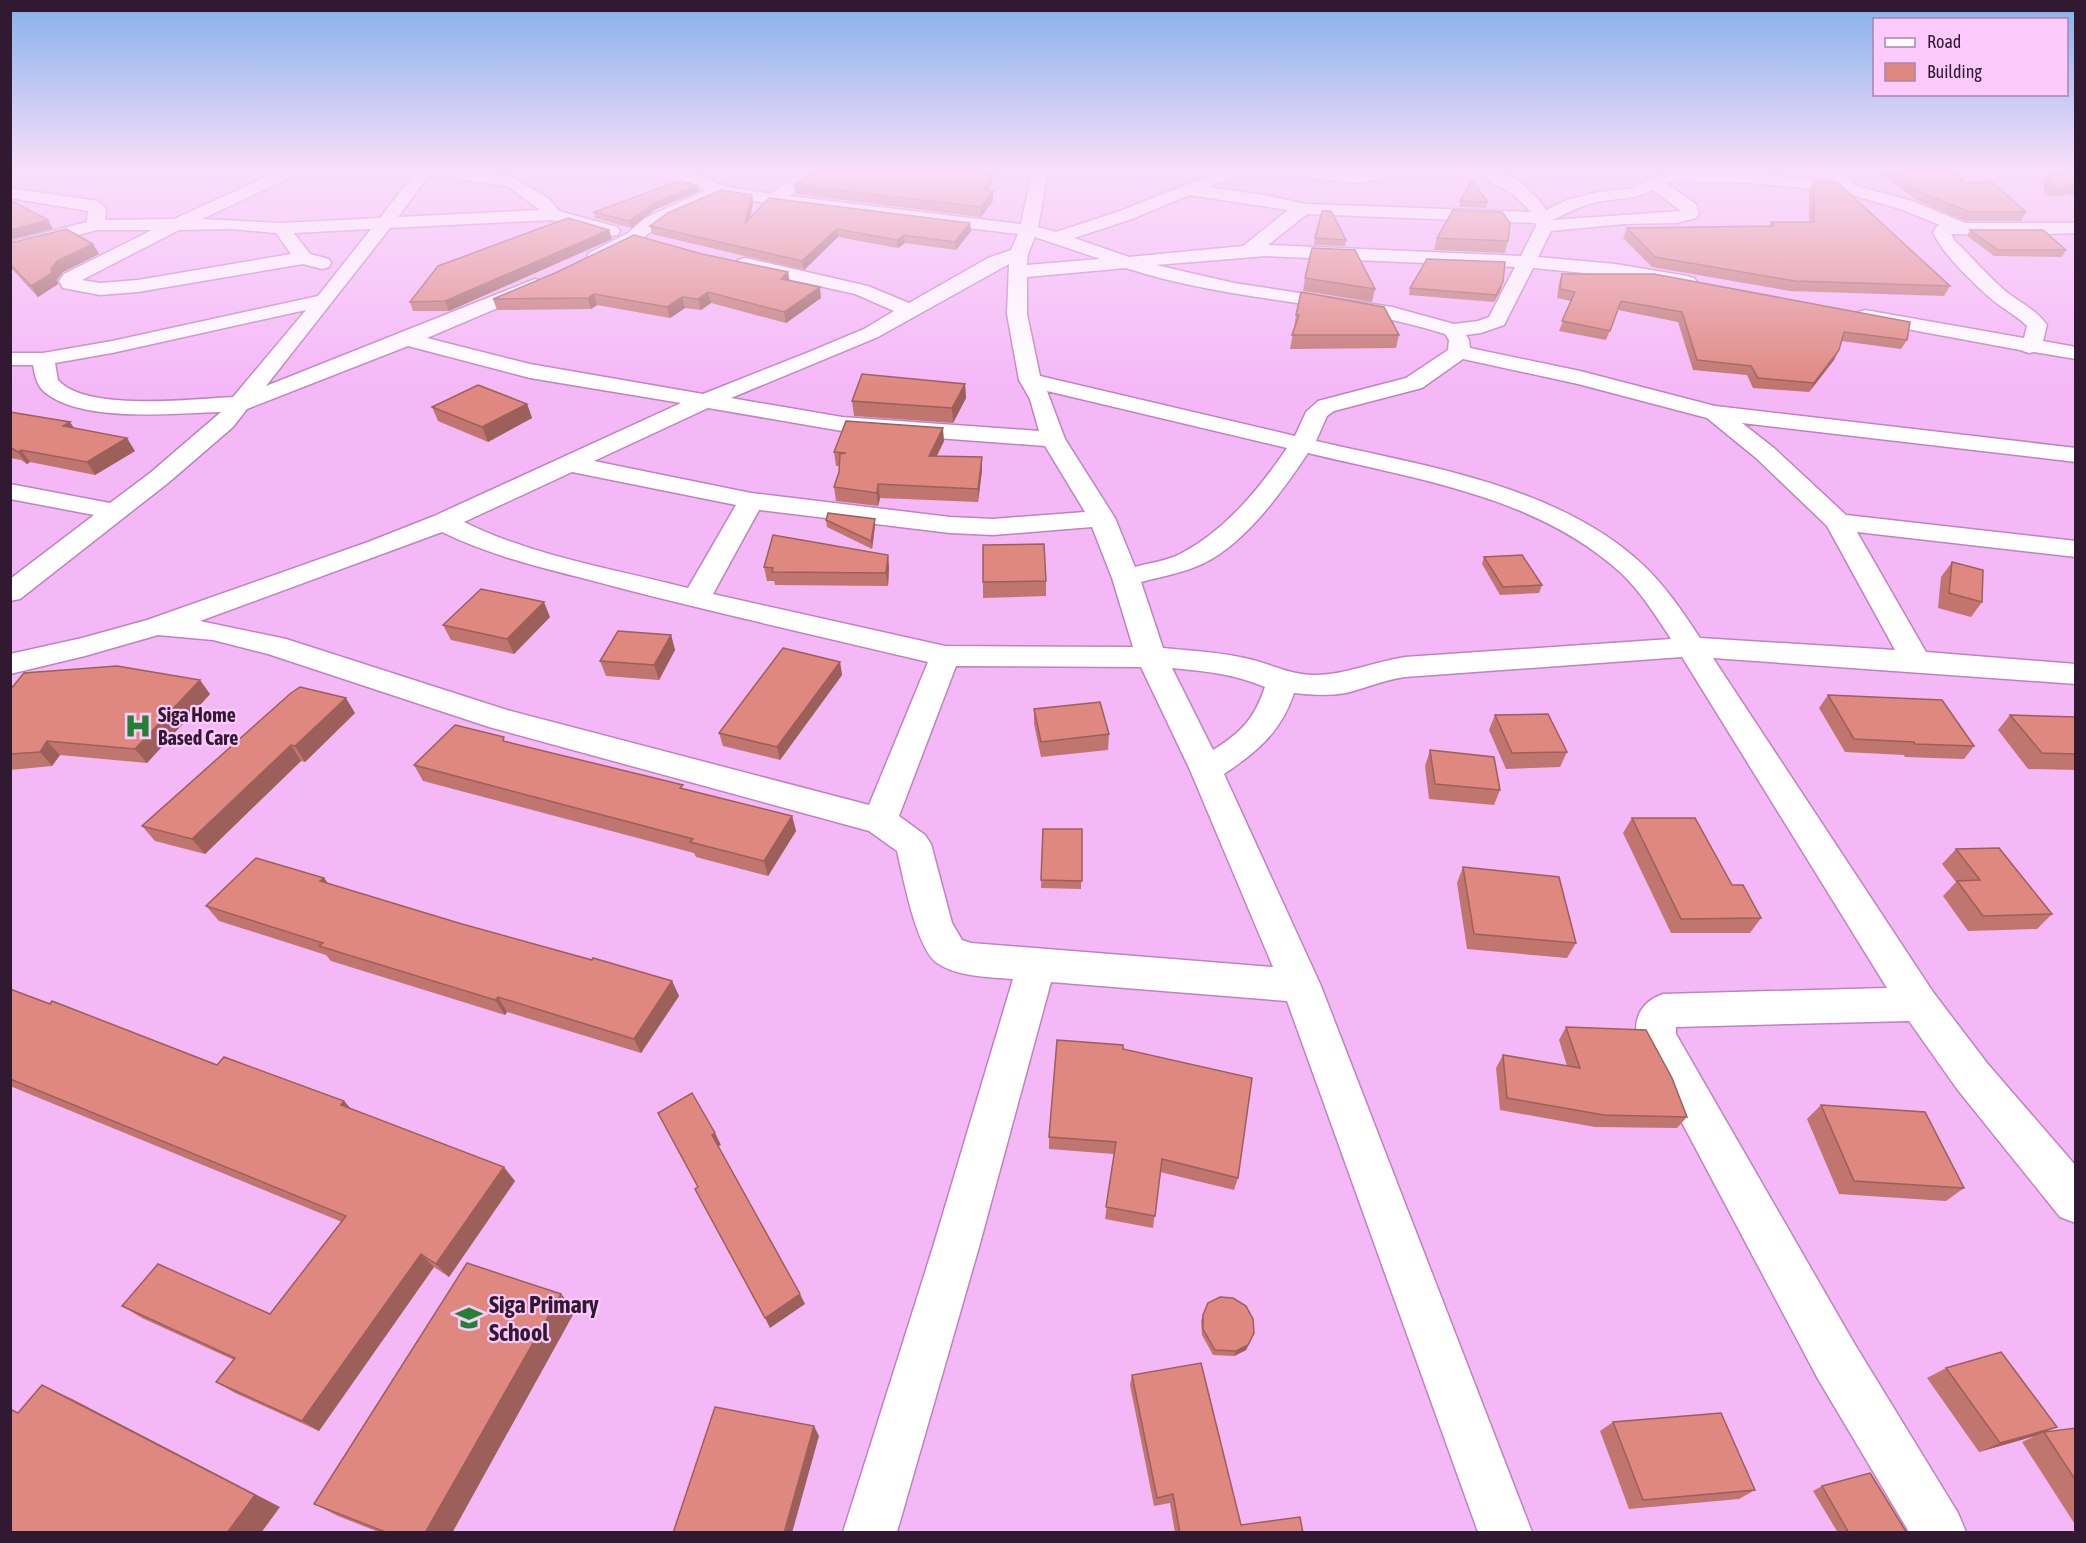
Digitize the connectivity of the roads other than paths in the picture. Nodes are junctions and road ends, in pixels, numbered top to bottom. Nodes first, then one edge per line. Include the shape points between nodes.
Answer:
1 (35, 242) edge
2 (142, 242) edge
3 (291, 242) edge
4 (369, 242) edge
5 (624, 242) edge
6 (1025, 242) edge
7 (1068, 242) edge
8 (1260, 242) edge
9 (1536, 242) edge
10 (1947, 242) edge
11 (10, 249) edge
12 (1250, 250) junction
13 (303, 258) junction
14 (728, 261) edge
15 (1529, 262) junction
16 (1018, 263) junction
17 (580, 264) edge
18 (1126, 264) junction
19 (349, 271) junction
20 (550, 278) edge
21 (1709, 286) edge
22 (325, 300) junction
23 (911, 311) junction
24 (1849, 313) edge
25 (407, 339) junction
26 (1456, 341) junction
27 (2029, 347) junction
28 (2076, 353) edge
29 (10, 359) edge
30 (43, 359) junction
31 (1030, 380) junction
32 (707, 400) junction
33 (241, 404) junction
34 (1715, 413) junction
35 (1053, 439) junction
36 (1304, 443) junction
37 (2076, 455) edge
38 (571, 464) junction
39 (10, 491) edge
40 (751, 501) junction
41 (116, 512) junction
42 (1102, 518) junction
43 (443, 522) junction
44 (1838, 522) junction
45 (2076, 549) edge
46 (1125, 578) junction
47 (10, 593) edge
48 (696, 599) junction
49 (157, 626) junction
50 (1690, 647) junction
51 (945, 656) junction
52 (1151, 657) junction
53 (1916, 660) junction
54 (10, 664) edge
55 (2076, 674) edge
56 (1282, 682) junction
57 (1206, 770) junction
58 (880, 821) junction
59 (1036, 965) junction
60 (1301, 987) junction
61 (1920, 1004) junction
62 (2076, 1201) edge
63 (870, 1533) edge
64 (1505, 1533) edge
65 (1939, 1533) edge

1 - 11 street
2 - 13 street via 71,278 70,284 100,289 138,286
3 - 13 street
4 - 19 street
5 - 17 street
6 - 16 street
7 - 18 street
8 - 12 street
9 - 15 street
10 - 27 street via 1998,294 2037,325
12 - 15 street
12 - 18 street
13 - 19 street
14 - 23 street via 861,290
15 - 21 street via 1615,270
15 - 26 street via 1497,321
16 - 18 street
16 - 23 street via 995,262
16 - 31 street via 1017,314
18 - 26 street via 1237,290 1399,313
19 - 22 street
20 - 25 street
22 - 30 street
22 - 33 street
23 - 32 street via 817,357
24 - 27 street
25 - 32 street via 530,371
25 - 33 street
26 - 34 street
26 - 36 street via 1414,383 1326,406 1317,412
27 - 28 street
29 - 30 street
30 - 33 street via 47,381 54,389 95,404 129,408
31 - 35 street via 1041,399
31 - 36 street
32 - 35 street via 842,424
32 - 38 street
33 - 41 street via 199,445
34 - 37 street
34 - 44 street via 1765,453
35 - 42 street
36 - 46 street via 1272,488 1214,545 1172,566
36 - 50 street via 1469,484 1558,520 1600,544 1631,568 1664,605
38 - 40 street
38 - 43 street
39 - 41 street
40 - 42 street via 960,525 1024,525
40 - 48 street
41 - 47 street
42 - 46 street
43 - 48 street via 480,540 534,557
43 - 49 street
44 - 45 street
44 - 53 street
46 - 52 street
48 - 51 street
49 - 54 street
49 - 58 street via 213,631 276,646 500,719
50 - 53 street
50 - 56 street via 1405,667 1326,684
50 - 61 street
51 - 52 street
51 - 58 street
52 - 56 street via 1221,663
52 - 57 street
53 - 55 street
56 - 57 street via 1263,726
57 - 60 street
58 - 59 street via 912,844 934,927 949,951 970,959
59 - 60 street
59 - 63 street
60 - 64 street
61 - 62 street via 1972,1076
61 - 65 street via 1675,1009 1663,1011 1654,1028 1836,1361

